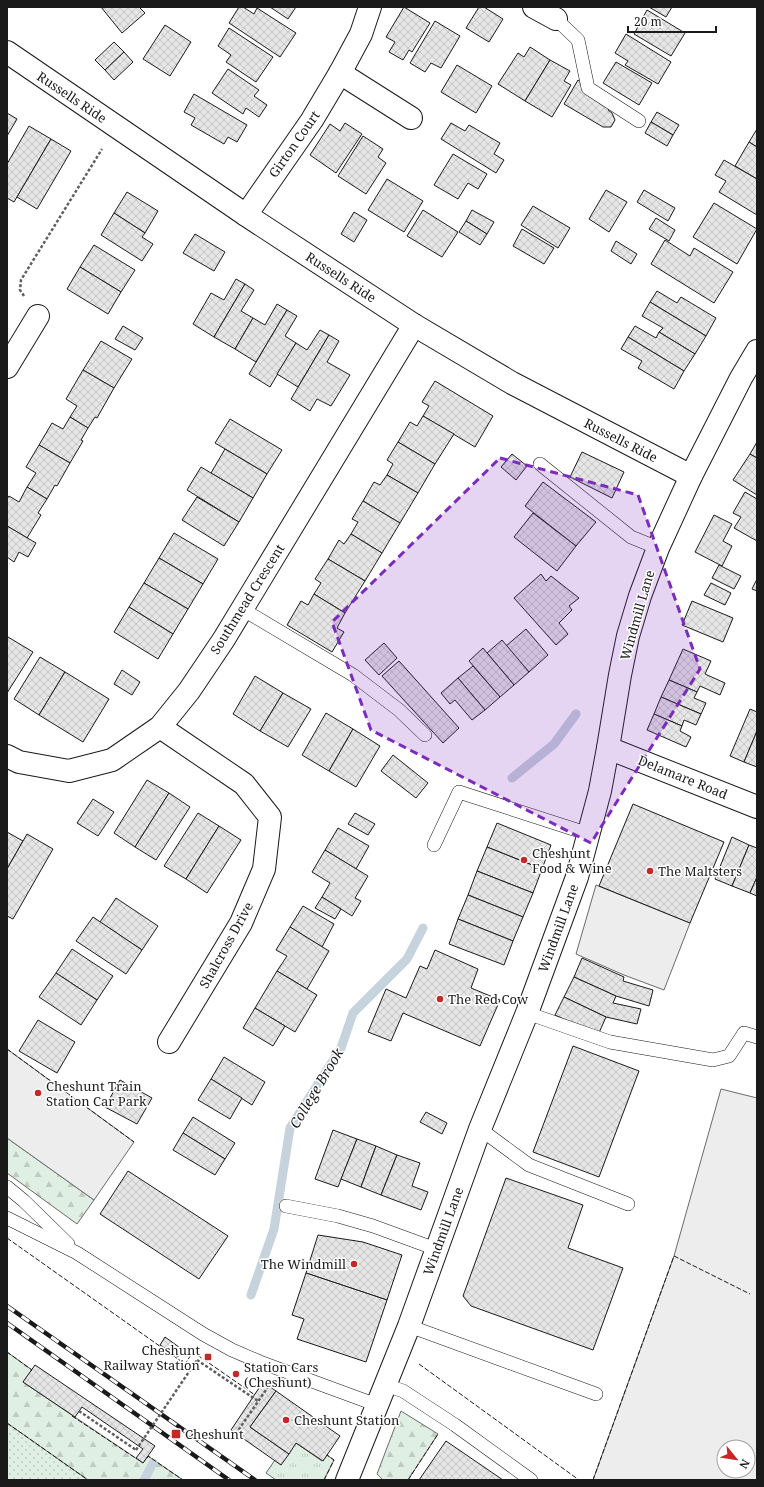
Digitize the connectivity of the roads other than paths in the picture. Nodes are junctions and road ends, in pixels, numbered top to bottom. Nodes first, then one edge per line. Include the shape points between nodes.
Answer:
1 (370, 7) edge
2 (534, 7) edge
3 (556, 19) joint
4 (7, 52) edge
5 (340, 73) junction
6 (411, 118) dead end
7 (639, 121) dead end
8 (246, 215) junction
9 (38, 316) road end
10 (414, 324) junction
11 (757, 351) edge
12 (7, 367) edge
13 (540, 464) dead end
14 (691, 476) junction
15 (658, 548) junction
16 (242, 609) junction
17 (160, 727) junction
18 (425, 735) dead end
19 (608, 748) junction
20 (7, 756) edge
21 (757, 807) edge
22 (589, 834) junction
23 (434, 845) dead end
24 (527, 1013) junction
25 (757, 1037) edge
26 (169, 1042) dead end
27 (480, 1129) junction
28 (7, 1187) edge
29 (628, 1204) dead end
30 (286, 1206) dead end
31 (7, 1218) edge
32 (436, 1249) junction
33 (76, 1253) junction
34 (409, 1326) junction
35 (386, 1385) junction
36 (596, 1394) dead end
37 (378, 1405) junction
38 (347, 1480) edge
39 (531, 1480) edge

1 - 5 street, Girton Court via 361,34
2 - 3 street
3 - 7 lane via 578,40 588,88
4 - 8 street, Russells Ride
5 - 6 street
5 - 8 street, Girton Court via 312,120
8 - 10 street, Russells Ride
9 - 12 street
10 - 14 street, Russells Ride via 512,383
10 - 16 street, Southmead Crescent
11 - 14 street, Windmill Lane
13 - 15 lane via 632,537
14 - 15 street, Windmill Lane
15 - 19 street, Windmill Lane via 628,636
16 - 17 street, Southmead Crescent via 189,691
16 - 18 lane via 353,675 399,710
17 - 20 street, Southmead Crescent via 112,760 69,771 19,762
17 - 26 street, Shalcross Drive via 244,784 270,817 264,869 247,910
19 - 21 street, Delamare Road
19 - 22 street, Windmill Lane
22 - 23 lane via 459,792
22 - 24 street, Windmill Lane via 577,877
24 - 25 lane via 610,1042 713,1060 729,1056 744,1033
24 - 27 street, Windmill Lane
27 - 29 lane via 528,1164
27 - 32 street, Windmill Lane
28 - 33 lane
30 - 32 lane via 373,1226
31 - 33 lane
32 - 34 street, Windmill Lane
33 - 37 lane via 232,1350
34 - 35 street, Windmill Lane
34 - 36 lane
35 - 37 street, Windmill Lane
35 - 39 lane via 403,1391 455,1425
37 - 38 street, Windmill Lane

